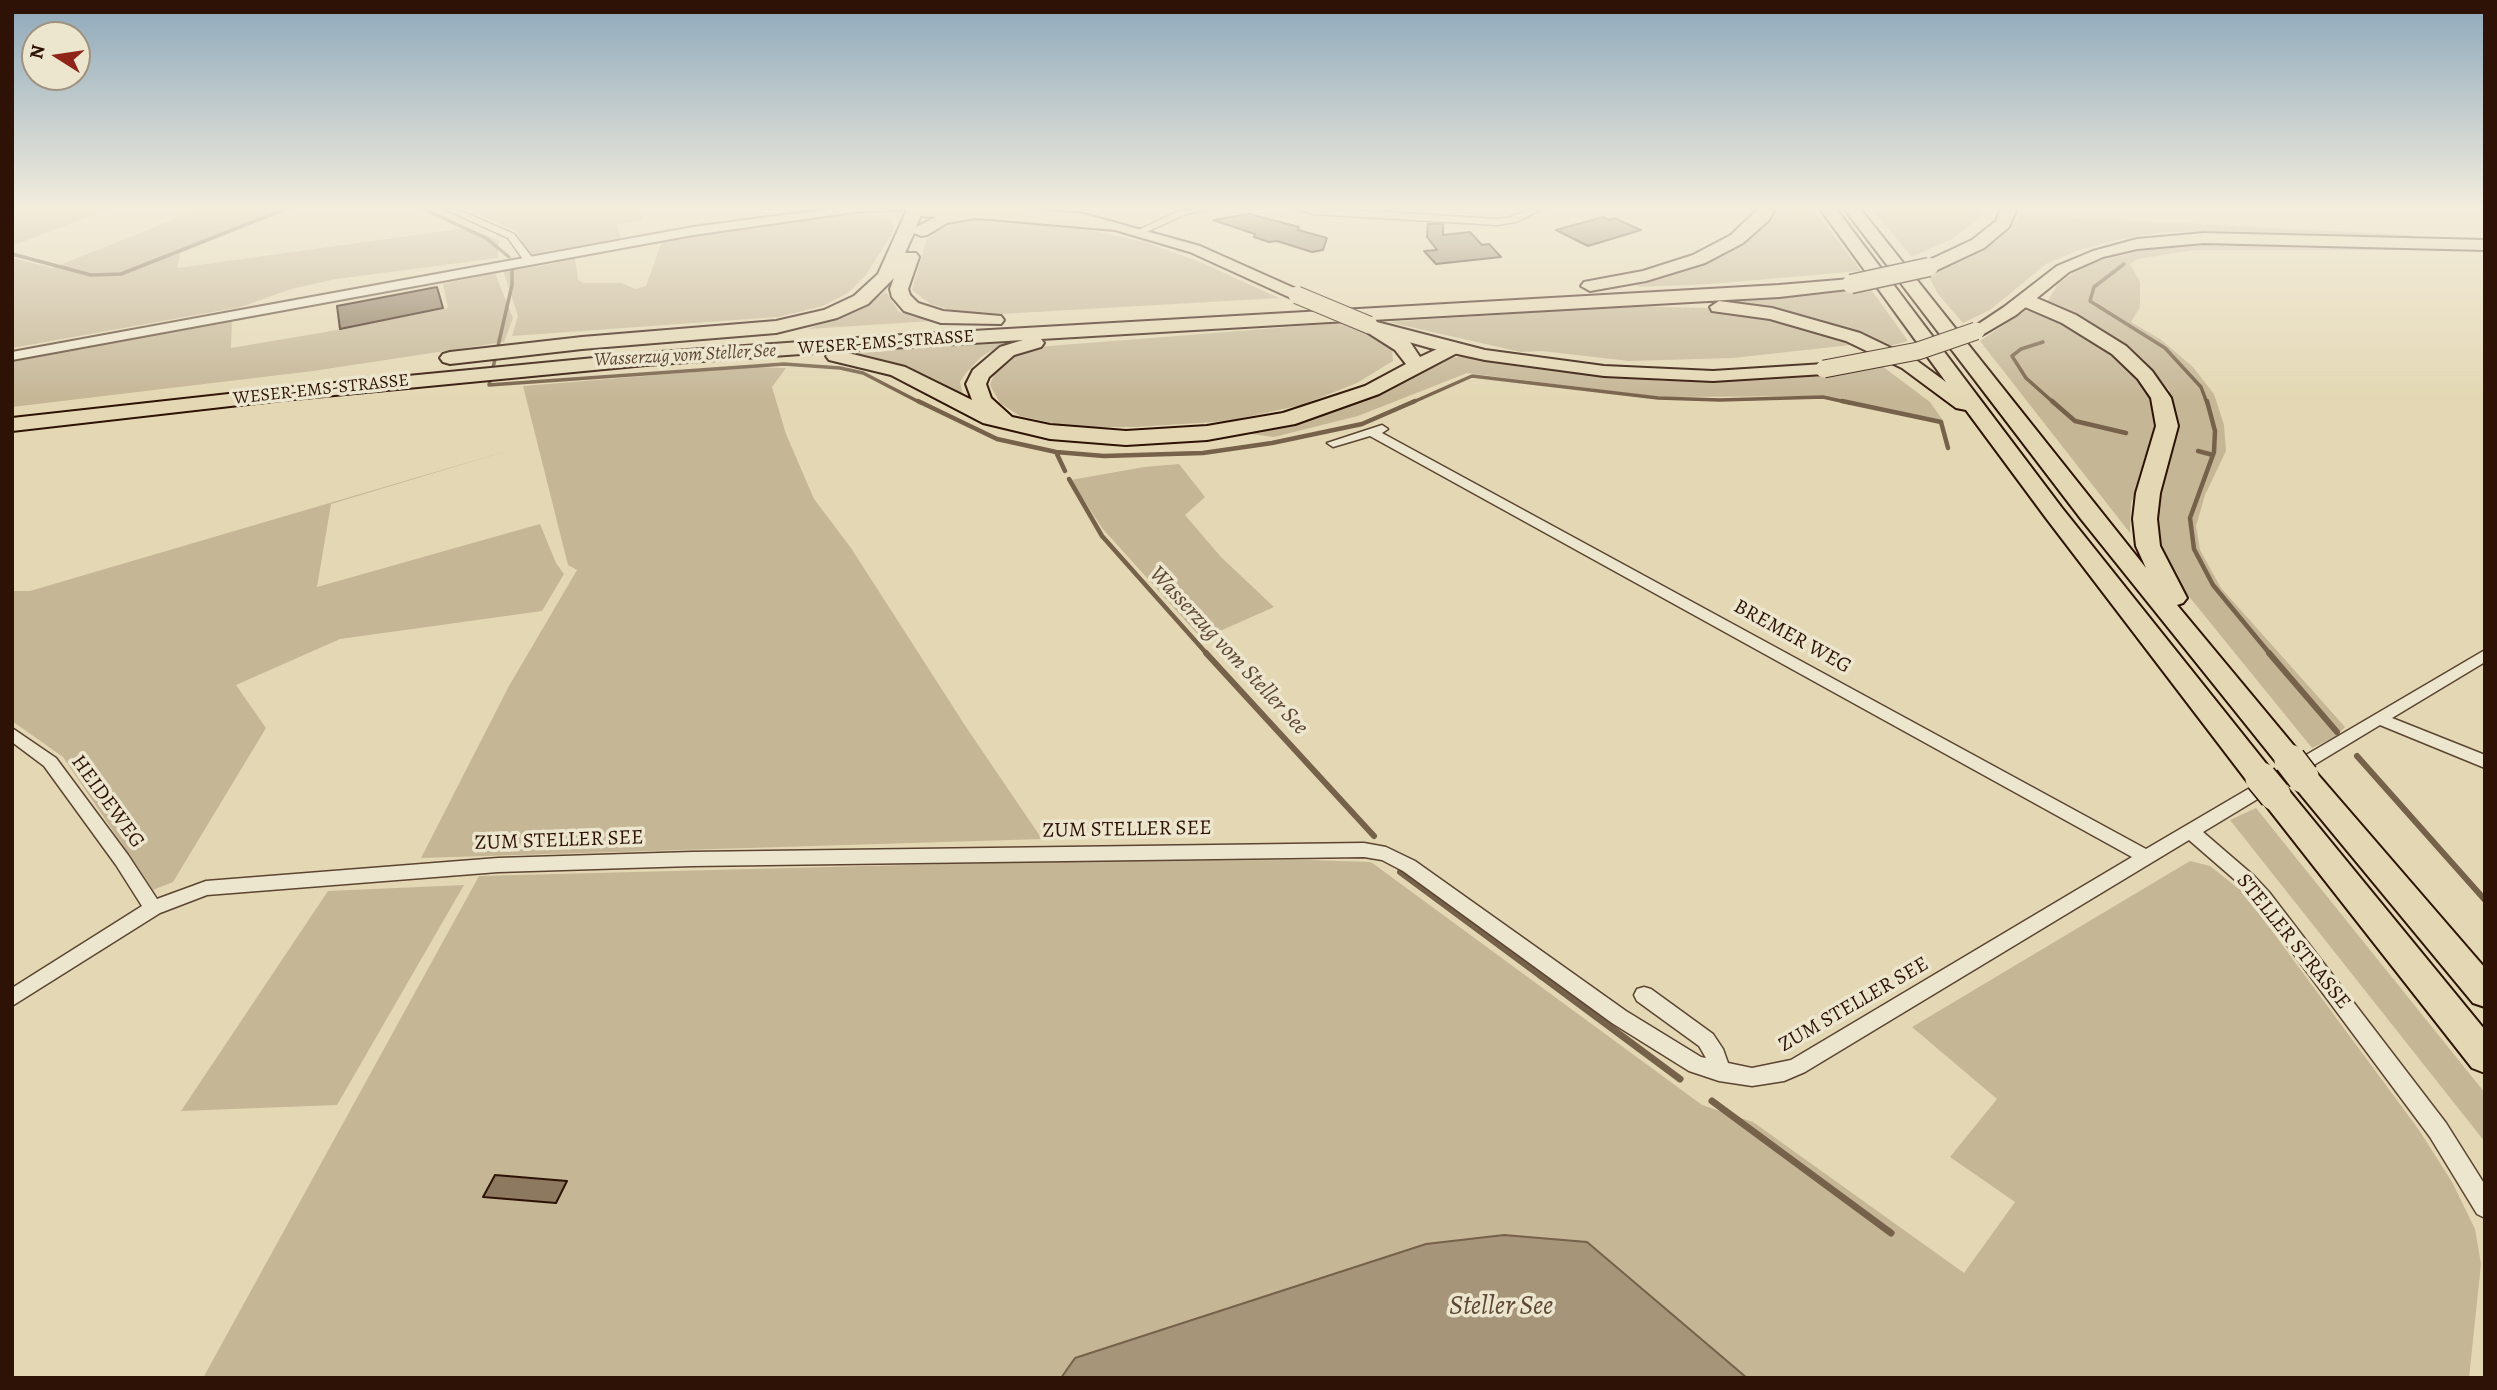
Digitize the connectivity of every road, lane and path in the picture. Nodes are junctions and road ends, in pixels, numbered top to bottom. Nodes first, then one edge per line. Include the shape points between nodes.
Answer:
1 (470, 271) edge
2 (889, 271) edge
3 (904, 271) edge
4 (1245, 271) edge
5 (1659, 271) edge
6 (1874, 271) edge
7 (1890, 271) edge
8 (1901, 271) edge
9 (2061, 271) edge
10 (1849, 280) junction
11 (1507, 297) junction
12 (2025, 300) junction
13 (1594, 302) junction
14 (1053, 323) junction
15 (1368, 325) junction
16 (1122, 329) junction
17 (1430, 343) junction
18 (1452, 348) junction
19 (743, 352) junction
20 (12, 356) edge
21 (1412, 359) junction
22 (511, 361) junction
23 (485, 364) junction
24 (1392, 380) junction
25 (12, 415) edge
26 (1005, 421) junction
27 (12, 425) edge
28 (1989, 426) junction
29 (1333, 443) dead end
30 (2202, 654) junction
31 (2485, 655) edge
32 (2378, 718) junction
33 (12, 733) edge
34 (2485, 762) edge
35 (2190, 831) junction
36 (2146, 858) junction
37 (153, 908) junction
38 (2485, 993) edge
39 (1644, 995) dead end
40 (12, 998) edge
41 (2485, 1057) edge
42 (1719, 1072) junction
43 (2485, 1207) edge

1 - 20 street
2 - 22 highway via 861,300 830,314 776,327
3 - 14 highway via 901,297 927,313 957,319
4 - 15 main road, bridge
5 - 11 highway via 1614,283
6 - 28 highway
7 - 10 highway, bridge
8 - 30 highway
9 - 12 main road
10 - 11 highway
10 - 13 highway
11 - 14 highway, WESER-EMS-STRASSE
12 - 18 main road, bridge via 1976,331 1918,351 1824,369 1737,375 1640,373 1515,360
12 - 30 highway via 2069,319 2119,351 2161,398 2167,426 2148,493 2148,546
13 - 16 highway, WESER-EMS-STRASSE
13 - 28 highway via 1730,308 1833,330 1909,364
14 - 22 highway, WESER-EMS-STRASSE
15 - 17 main road
15 - 21 highway via 1404,345
16 - 19 highway, WESER-EMS-STRASSE
16 - 26 highway via 1020,346 997,358 976,384 984,402
17 - 18 main road
17 - 21 highway
18 - 24 highway
19 - 22 highway, WESER-EMS-STRASSE
19 - 26 highway via 869,362 898,371 975,412
21 - 24 highway
22 - 23 highway, WESER-EMS-STRASSE
23 - 25 highway, WESER-EMS-STRASSE
23 - 27 highway, WESER-EMS-STRASSE
24 - 26 highway via 1287,419 1207,433 1076,436
28 - 41 highway via 2268,787
29 - 36 street, BREMER WEG via 1379,430
30 - 38 highway
31 - 32 street
32 - 34 street
32 - 35 street
33 - 37 street, HEIDEWEG via 50,762
35 - 36 street
35 - 43 street, STELLER STRASSE via 2262,897 2438,1130
36 - 42 street, ZUM STELLER SEE via 1798,1066 1752,1077
37 - 40 street, ZUM STELLER SEE
37 - 42 street, ZUM STELLER SEE via 206,888 498,865 1364,850 1386,854 1409,866 1619,1017 1696,1065
39 - 42 street via 1706,1040 1716,1055

